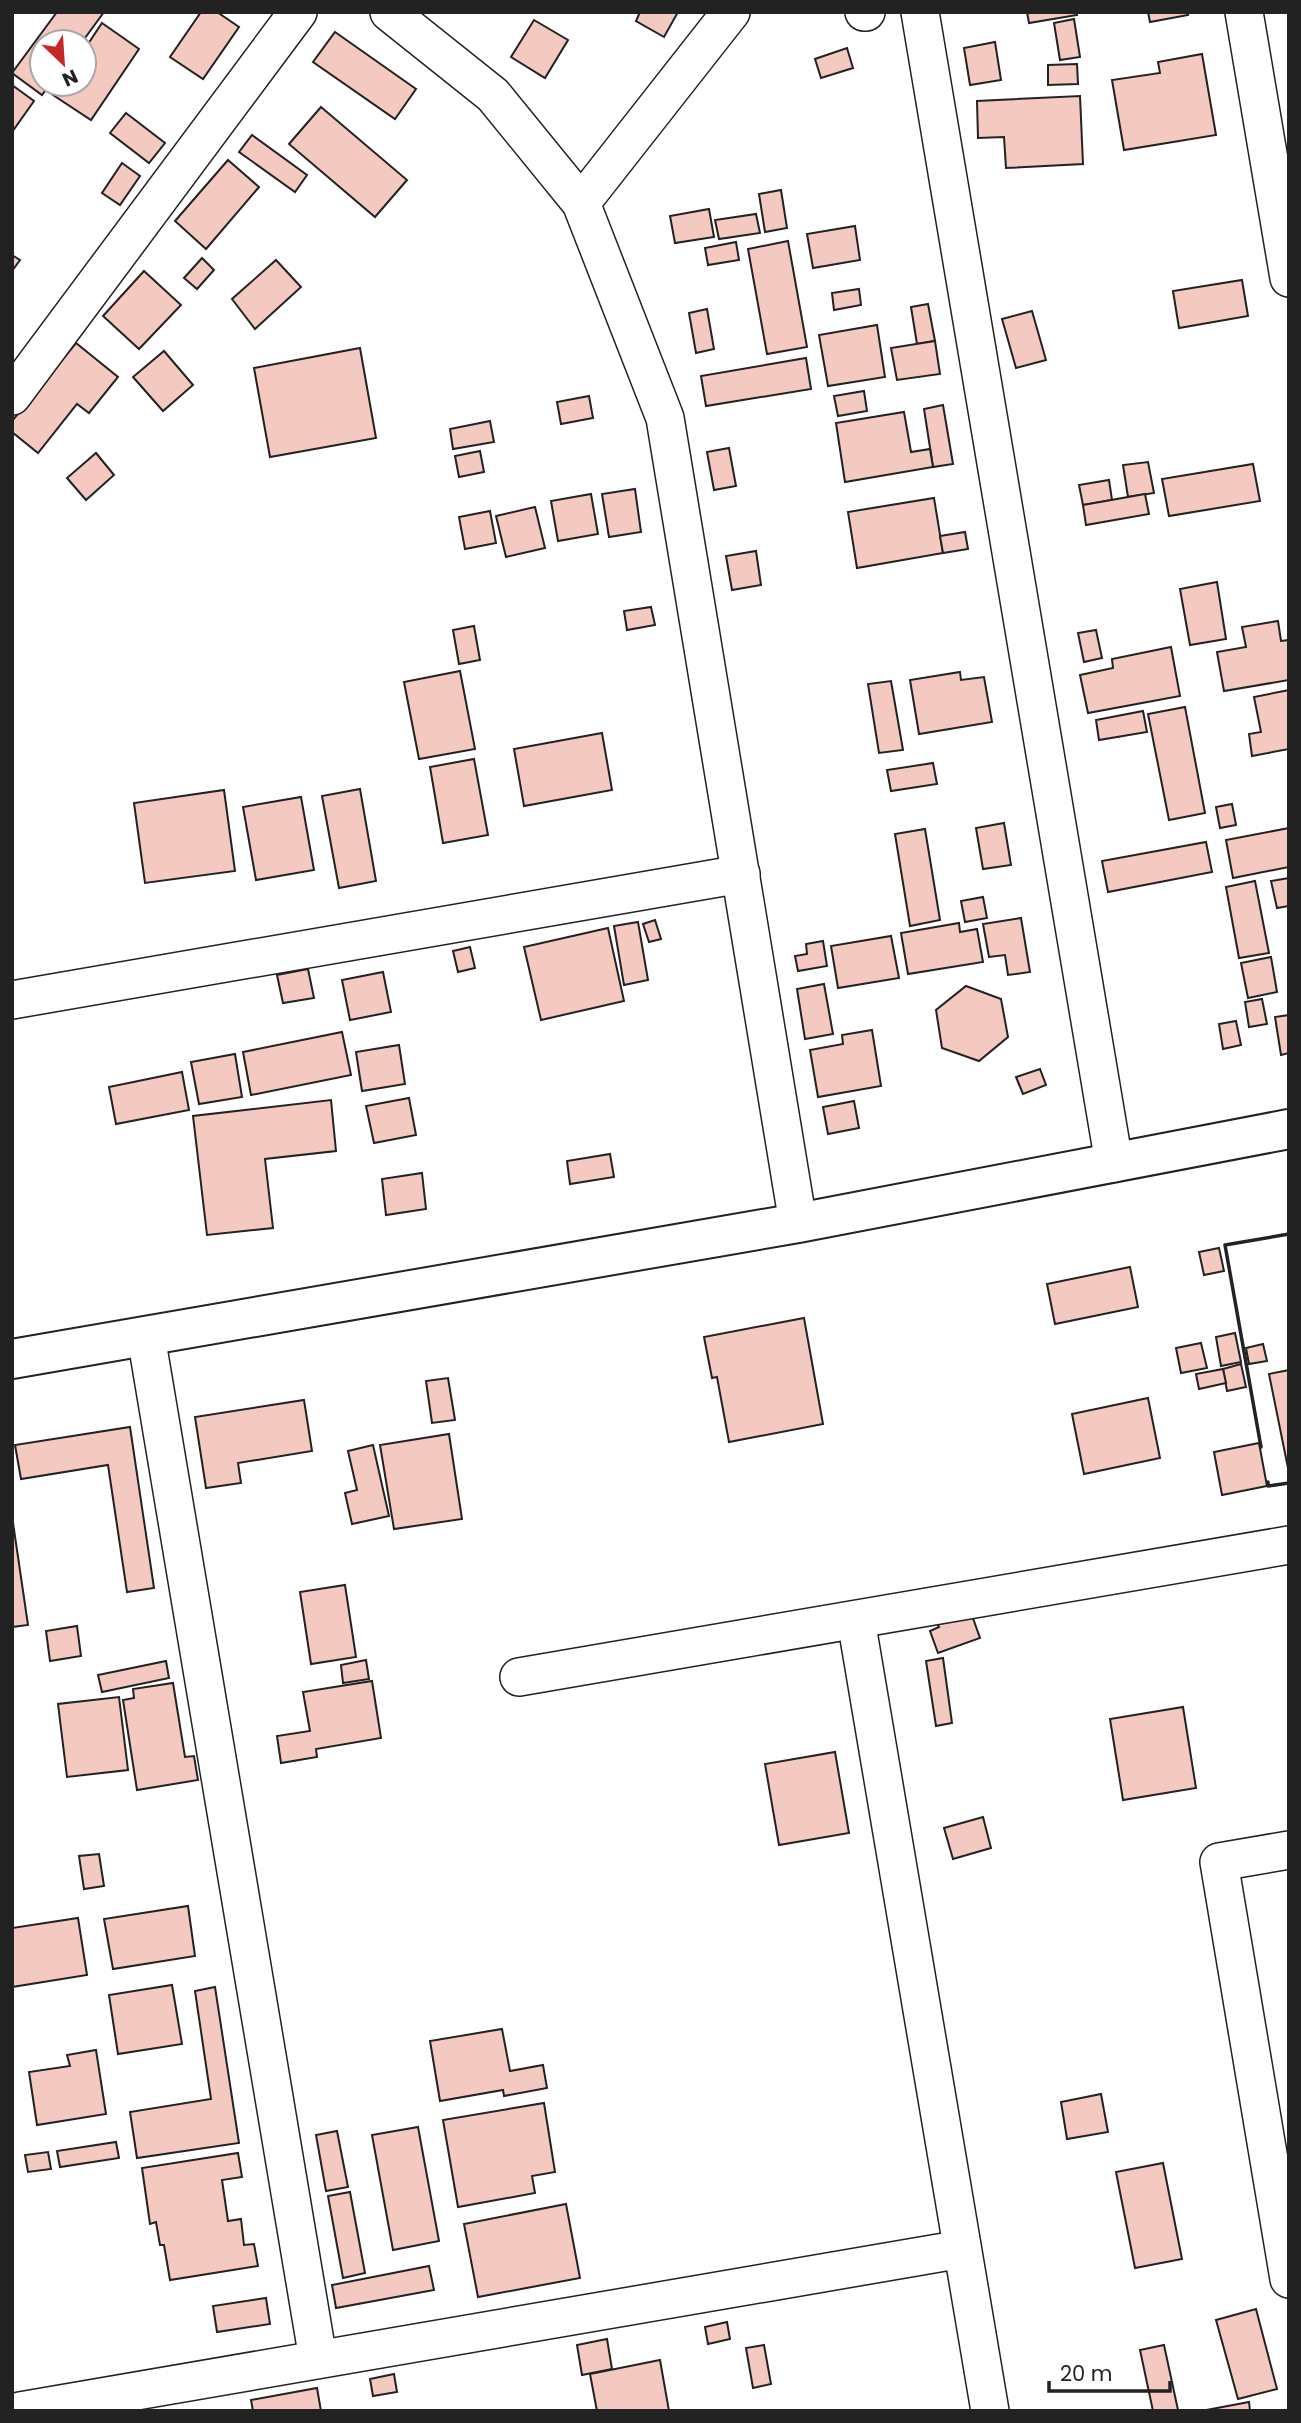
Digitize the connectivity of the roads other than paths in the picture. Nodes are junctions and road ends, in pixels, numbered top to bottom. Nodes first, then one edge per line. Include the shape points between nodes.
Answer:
1 (389, 12) edge
2 (730, 12) edge
3 (920, 12) edge
4 (1244, 12) edge
5 (294, 14) edge
6 (581, 203) junction
7 (1289, 278) edge
8 (12, 396) edge
9 (741, 874) junction
10 (12, 1000) edge
11 (1289, 1129) edge
12 (1114, 1163) junction
13 (798, 1223) junction
14 (146, 1335) junction
15 (12, 1359) edge
16 (1289, 1545) edge
17 (856, 1619) junction
18 (519, 1677) dead end
19 (1289, 1850) edge
20 (962, 2249) junction
21 (1289, 2279) edge
22 (318, 2359) junction
23 (20, 2411) edge
24 (990, 2411) edge

1 - 6 street via 492,95
2 - 6 street
3 - 12 street
4 - 7 street
5 - 8 street
6 - 9 street via 665,418
9 - 10 street
9 - 13 street
11 - 12 main road
12 - 13 main road
13 - 14 main road
14 - 15 main road
14 - 22 street
16 - 17 street
17 - 18 street
17 - 20 street
19 - 21 street via 1219,1862
20 - 22 street
20 - 24 street
22 - 23 street

